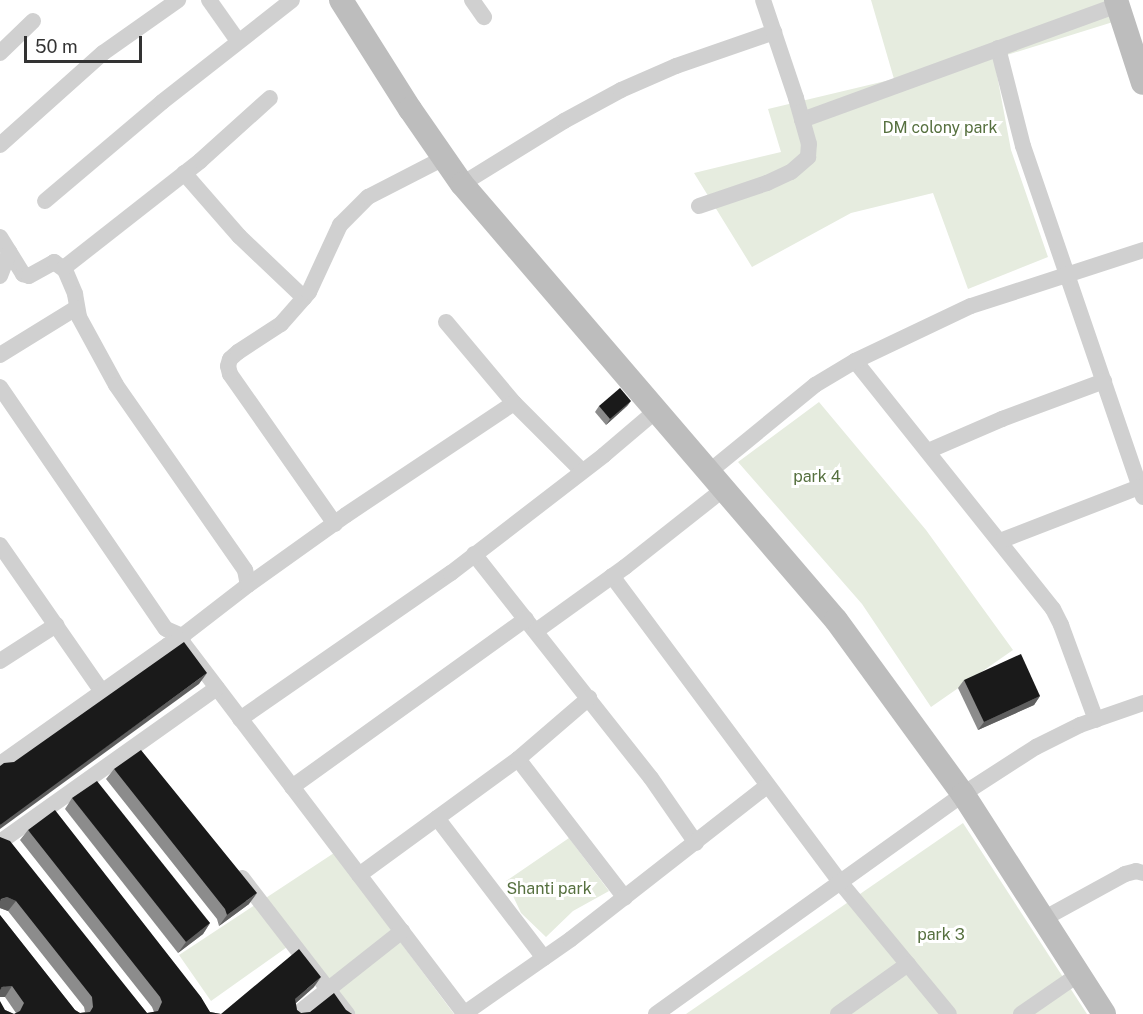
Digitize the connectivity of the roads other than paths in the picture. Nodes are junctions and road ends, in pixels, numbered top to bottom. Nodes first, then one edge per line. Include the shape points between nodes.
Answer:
1 (178, 0) edge
2 (209, 0) edge
3 (292, 0) edge
4 (341, 0) edge
5 (472, 0) edge
6 (763, 0) edge
7 (1117, 3) edge
8 (484, 17) dead end
9 (33, 21) dead end
10 (774, 32) junction
11 (238, 41) junction
12 (998, 48) junction
13 (0, 53) edge
14 (1143, 83) edge
15 (270, 98) dead end
16 (802, 120) junction
17 (0, 145) edge
18 (444, 158) junction
19 (184, 173) junction
20 (462, 184) junction
21 (45, 201) dead end
22 (699, 206) dead end
23 (0, 237) edge
24 (1143, 250) edge
25 (9, 252) junction
26 (65, 270) junction
27 (1066, 275) junction
28 (0, 276) edge
29 (304, 298) junction
30 (76, 308) junction
31 (446, 322) dead end
32 (0, 355) edge
33 (855, 360) junction
34 (1104, 381) junction
35 (0, 387) edge
36 (514, 403) junction
37 (657, 410) junction
38 (928, 451) junction
39 (582, 471) junction
40 (717, 479) junction
41 (1141, 492) edge
42 (334, 524) junction
43 (1000, 541) junction
44 (0, 545) edge
45 (474, 554) junction
46 (612, 576) junction
47 (248, 585) junction
48 (56, 625) junction
49 (531, 625) junction
50 (182, 638) junction
51 (0, 661) edge
52 (217, 688) junction
53 (102, 692) junction
54 (589, 698) junction
55 (1143, 703) edge
56 (240, 719) junction
57 (1096, 720) junction
58 (518, 759) junction
59 (0, 764) edge
60 (767, 786) junction
61 (292, 787) junction
62 (963, 794) junction
63 (437, 818) junction
64 (3, 840) edge
65 (696, 843) junction
66 (18, 855) edge
67 (233, 868) edge
68 (1143, 873) edge
69 (359, 875) junction
70 (840, 882) junction
71 (625, 898) junction
72 (1045, 918) junction
73 (402, 932) junction
74 (544, 958) junction
75 (908, 964) junction
76 (1079, 974) junction
77 (328, 992) junction
78 (297, 1014) edge
79 (347, 1014) edge
80 (465, 1014) edge
81 (656, 1014) edge
82 (838, 1014) edge
83 (949, 1014) edge
84 (1021, 1014) edge
85 (1104, 1014) edge

1 - 17 street via 103,53
2 - 11 street
3 - 11 street
4 - 18 street
5 - 8 street
6 - 10 street
7 - 12 street
7 - 14 street
9 - 13 street
10 - 16 street
10 - 20 street via 621,90
11 - 21 street
12 - 16 street
12 - 27 street via 1023,146
15 - 19 street
16 - 22 street via 809,144 803,164 767,183
18 - 20 street
18 - 29 street via 368,197 340,225
19 - 26 street
19 - 29 street via 239,236
20 - 37 street
23 - 25 street
24 - 27 street
25 - 26 street via 23,274 29,276 54,262
25 - 28 street
26 - 30 street
27 - 33 street via 971,306
27 - 34 street
29 - 42 street via 281,324 238,352 228,366
30 - 32 street
30 - 47 street via 116,385 245,570
31 - 36 street
33 - 38 street
33 - 40 street via 815,386
34 - 38 street
34 - 41 street
35 - 50 street via 166,629
36 - 39 street
36 - 42 street
37 - 39 street
37 - 40 street
38 - 43 street
39 - 45 street
40 - 46 street
40 - 62 street via 836,620
41 - 43 street
42 - 47 street
43 - 57 street via 1057,617
44 - 48 street
45 - 49 street
45 - 56 street
46 - 49 street
46 - 60 street
47 - 50 street
48 - 51 street
48 - 53 street
49 - 54 street
49 - 61 street
50 - 52 street
50 - 53 street
52 - 56 street
52 - 64 street via 54,812
53 - 59 street
54 - 58 street
54 - 65 street
55 - 57 street
56 - 61 street
57 - 62 street via 1036,747
58 - 63 street
58 - 71 street
60 - 65 street
60 - 70 street
61 - 69 street
62 - 70 street
62 - 72 street
63 - 69 street
63 - 74 street
64 - 66 street
65 - 71 street
67 - 77 street
68 - 72 street via 1125,874
69 - 73 street
70 - 75 street
70 - 81 street
71 - 74 street
72 - 76 street
73 - 77 street
73 - 80 street
74 - 80 street
75 - 82 street
75 - 83 street
76 - 84 street
76 - 85 street
77 - 78 street
77 - 79 street

